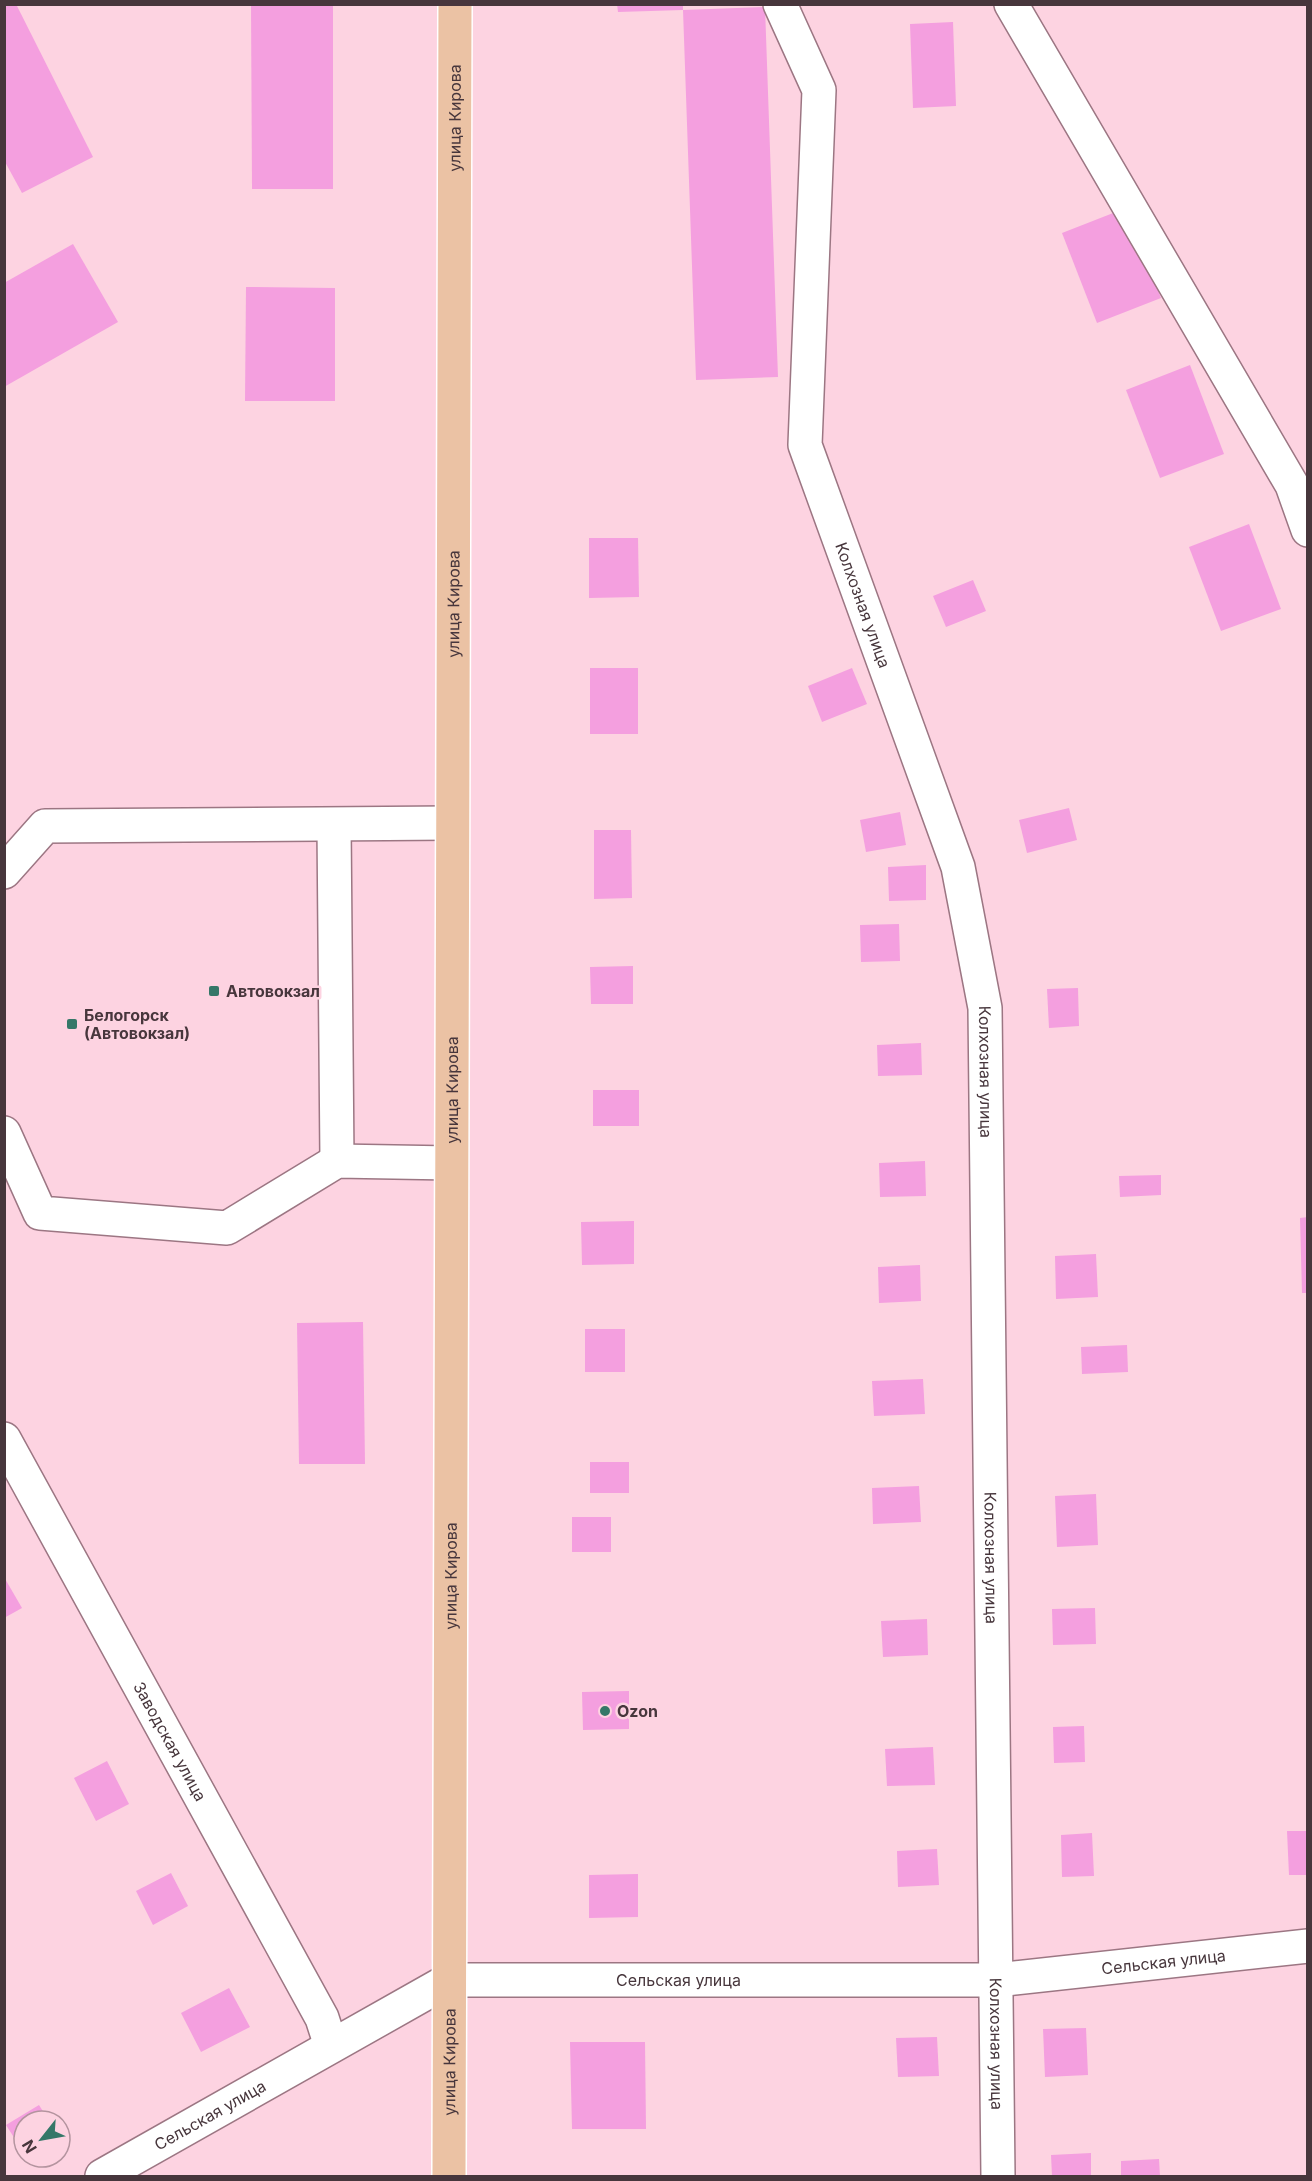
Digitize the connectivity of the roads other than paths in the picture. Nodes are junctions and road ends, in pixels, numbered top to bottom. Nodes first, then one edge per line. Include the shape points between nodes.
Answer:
1 (454, 4) edge
2 (780, 4) edge
3 (1011, 4) edge
4 (1308, 530) edge
5 (452, 823) junction
6 (334, 825) junction
7 (4, 872) edge
8 (4, 1133) edge
9 (337, 1161) junction
10 (451, 1163) junction
11 (4, 1438) edge
12 (1308, 1947) edge
13 (449, 1980) junction
14 (997, 1980) junction
15 (331, 2046) junction
16 (102, 2176) edge
17 (449, 2176) edge
18 (998, 2176) edge

1 - 5 main road, улица Кирова
2 - 14 street, Колхозная улица via 819,90 805,445 958,867 985,1008
3 - 4 street via 1292,485
5 - 6 street
5 - 10 main road, улица Кирова
6 - 7 street via 45,826
6 - 9 street
8 - 9 street via 40,1213 227,1228
9 - 10 street
10 - 13 main road, улица Кирова
11 - 15 street, Заводская улица via 322,2018
12 - 14 street, Сельская улица
13 - 14 street, Сельская улица
13 - 15 street, Сельская улица
13 - 17 main road, улица Кирова
14 - 18 street, Колхозная улица
15 - 16 street, Сельская улица

